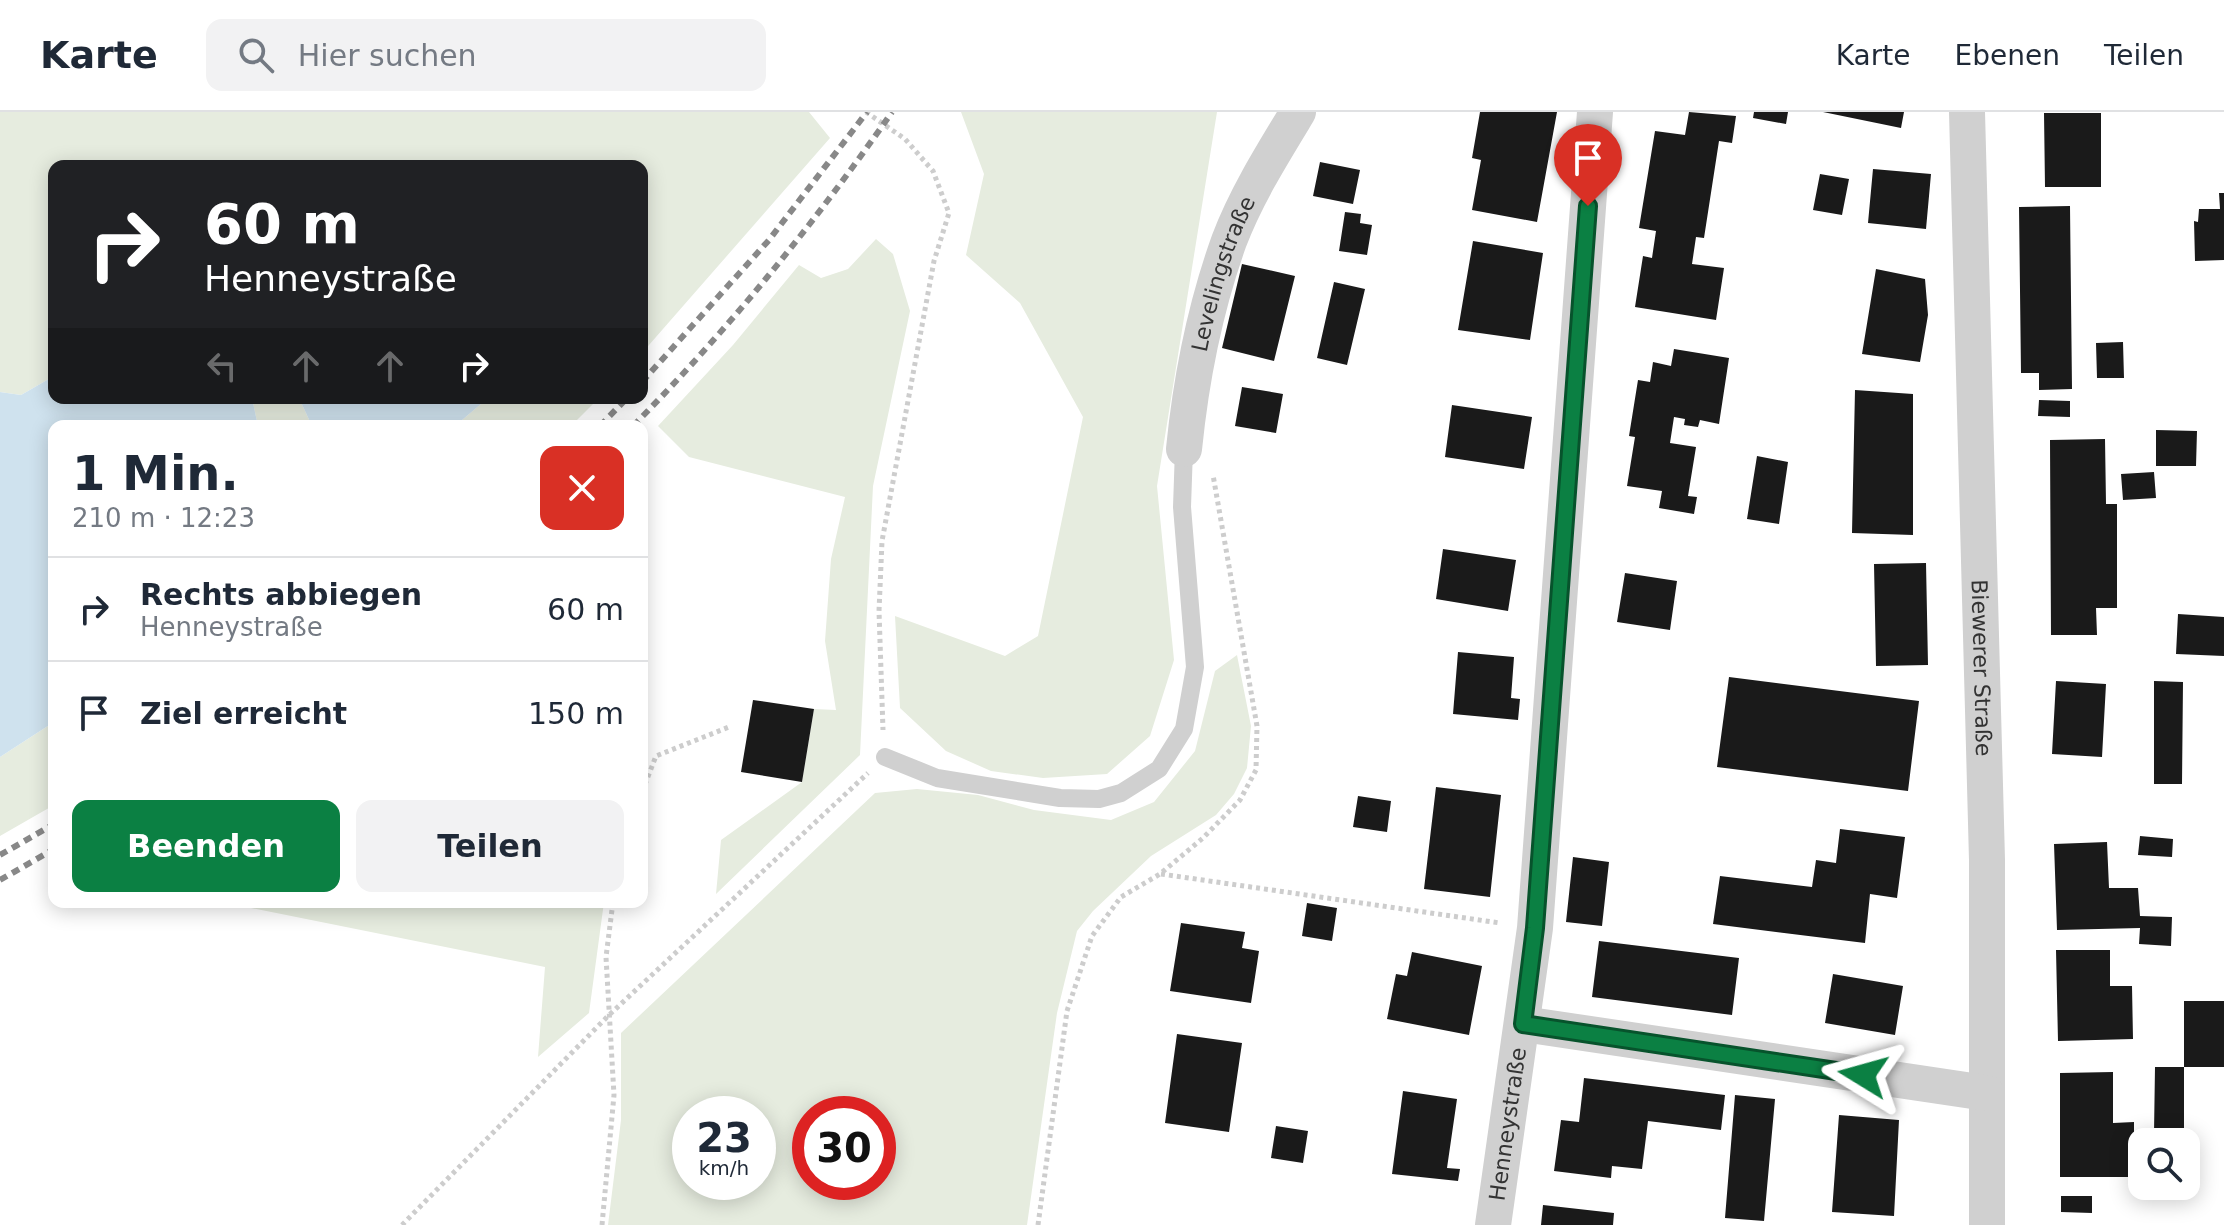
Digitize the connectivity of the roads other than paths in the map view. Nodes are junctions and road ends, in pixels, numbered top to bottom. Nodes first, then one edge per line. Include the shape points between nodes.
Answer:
1 (1298, 112) edge
2 (1595, 112) edge
3 (1967, 112) edge
4 (1184, 449) joint
5 (885, 757) road end
6 (1523, 1024) junction
7 (1986, 1093) junction
8 (1493, 1225) edge
9 (1987, 1225) edge

1 - 4 street, Levelingstraße via 1230,238 1198,354
2 - 6 street, Henneystraße via 1535,928
3 - 7 street, Biewerer Straße via 1987,860
4 - 5 lane via 1182,507 1195,667 1184,729 1159,769 1121,793 1099,799 1060,798 937,778
6 - 7 street, Henneystraße
6 - 8 street, Henneystraße
7 - 9 street, Biewerer Straße

